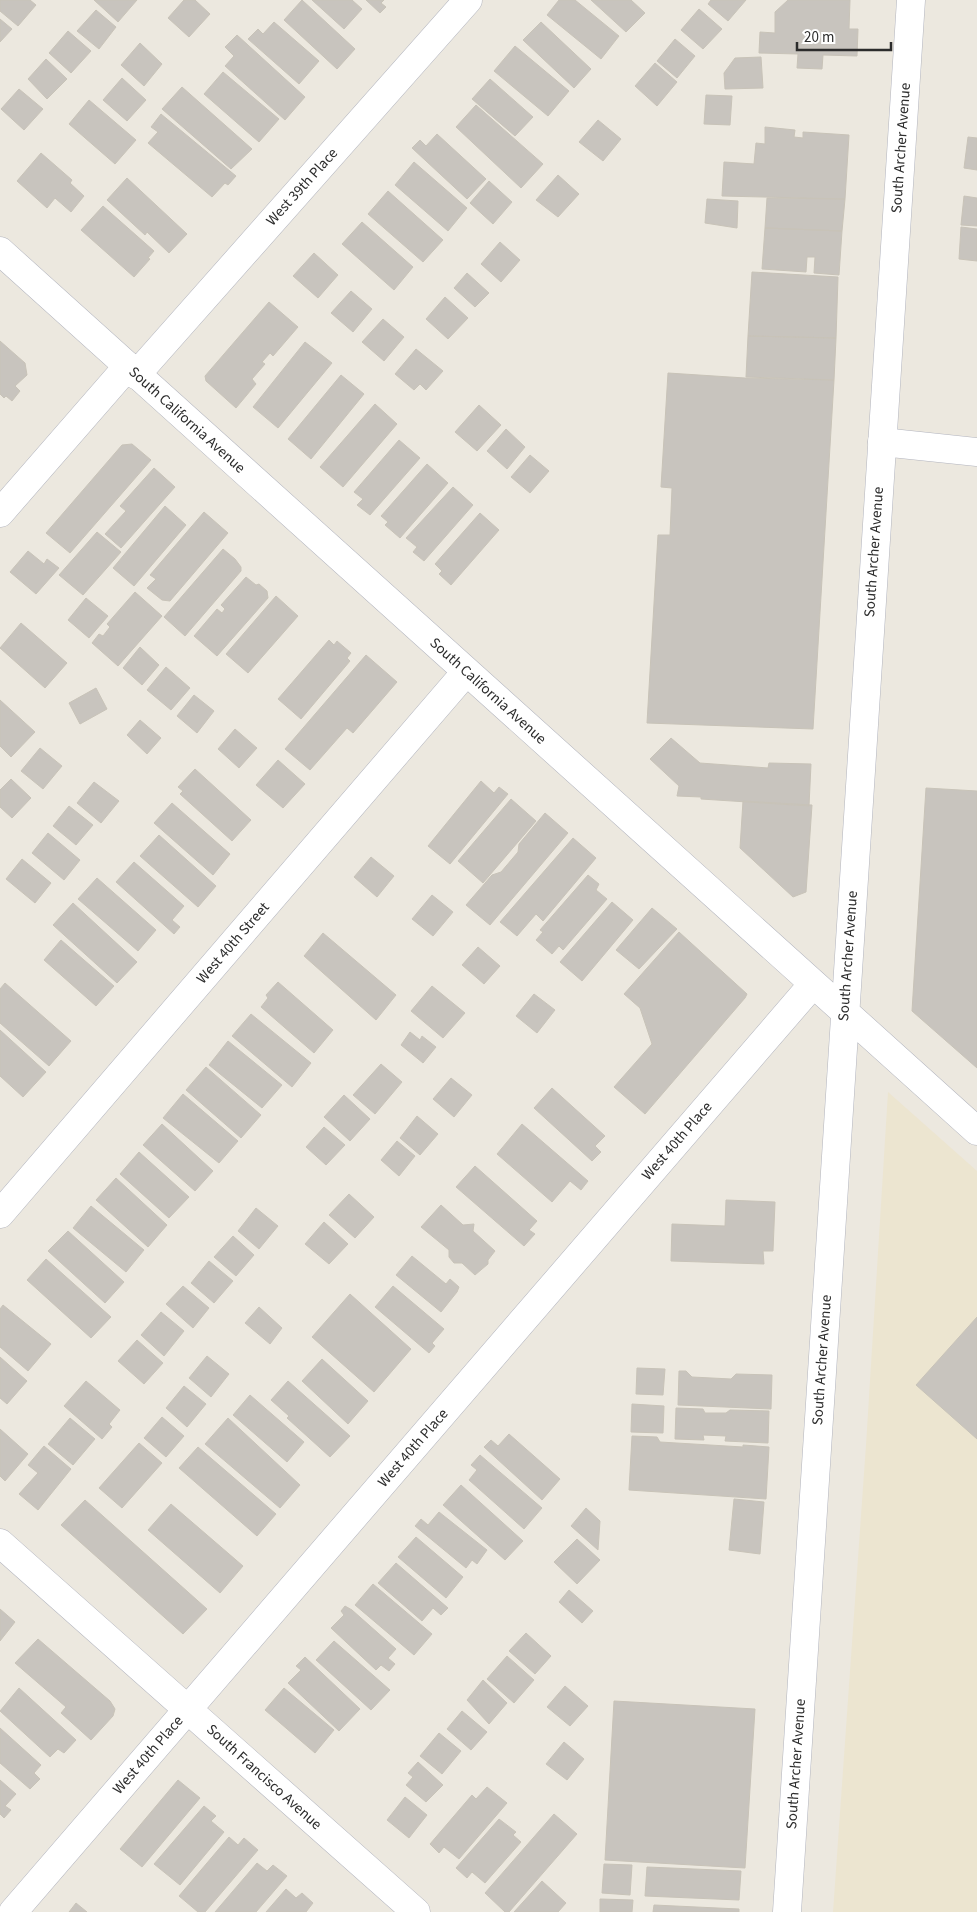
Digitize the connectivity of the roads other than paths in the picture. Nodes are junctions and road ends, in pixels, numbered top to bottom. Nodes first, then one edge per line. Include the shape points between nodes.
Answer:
1 (468, 0) edge
2 (911, 0) edge
3 (0, 252) edge
4 (132, 370) junction
5 (882, 442) junction
6 (977, 452) edge
7 (0, 513) edge
8 (466, 672) junction
9 (813, 984) junction
10 (845, 1012) junction
11 (977, 1130) edge
12 (0, 1214) edge
13 (0, 1543) edge
14 (187, 1709) junction
15 (13, 1912) edge
16 (416, 1912) edge
17 (787, 1912) edge

1 - 4 street, West 39th Place
2 - 5 street, South Archer Avenue
3 - 4 street, South California Avenue
4 - 7 street, West 39th Place
4 - 8 street, South California Avenue
5 - 6 street
5 - 10 street, South Archer Avenue
8 - 9 street, South California Avenue
8 - 12 street, West 40th Street
9 - 10 street, South California Avenue
9 - 14 street, West 40th Place
10 - 11 street, South California Avenue
10 - 17 street, South Archer Avenue
13 - 14 street, South Francisco Avenue
14 - 15 street, West 40th Place
14 - 16 street, South Francisco Avenue

